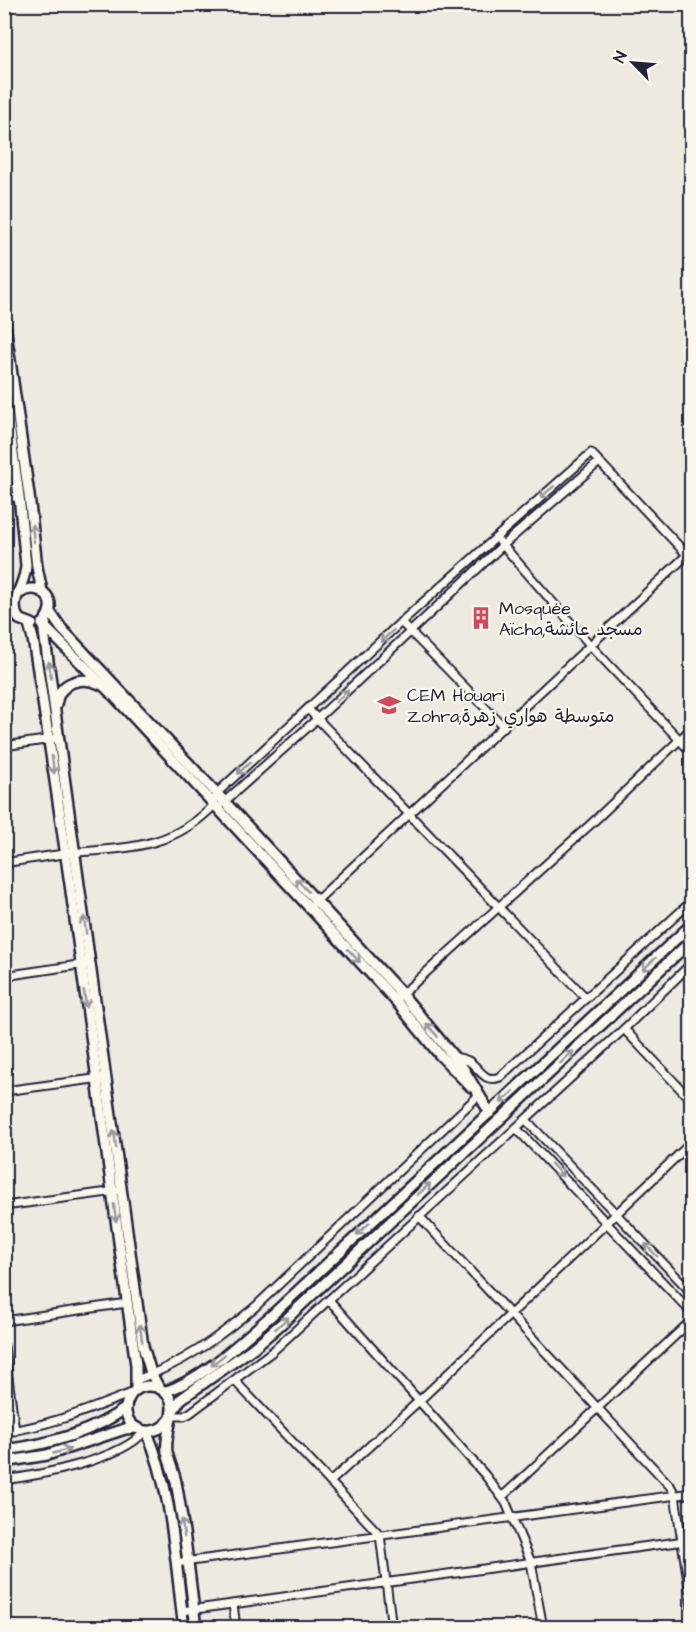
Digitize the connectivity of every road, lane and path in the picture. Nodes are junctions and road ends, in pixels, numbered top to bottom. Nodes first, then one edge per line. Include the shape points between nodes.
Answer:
1 (4, 318) edge
2 (4, 390) edge
3 (599, 462) junction
4 (19, 496) junction
5 (4, 499) edge
6 (495, 538) junction
7 (503, 545) junction
8 (689, 557) edge
9 (42, 591) junction
10 (18, 595) junction
11 (4, 606) edge
12 (16, 614) junction
13 (4, 618) edge
14 (45, 620) junction
15 (401, 622) junction
16 (29, 624) junction
17 (412, 631) junction
18 (591, 646) junction
19 (114, 696) junction
20 (308, 709) junction
21 (55, 711) junction
22 (318, 719) junction
23 (504, 727) junction
24 (692, 728) edge
25 (54, 739) junction
26 (679, 740) junction
27 (4, 746) edge
28 (692, 753) edge
29 (217, 793) junction
30 (225, 802) junction
31 (215, 804) junction
32 (409, 814) junction
33 (70, 854) junction
34 (4, 863) edge
35 (692, 901) edge
36 (313, 904) junction
37 (498, 907) junction
38 (692, 924) edge
39 (692, 940) edge
40 (692, 963) edge
41 (85, 964) junction
42 (4, 976) edge
43 (398, 997) junction
44 (586, 998) junction
45 (624, 1029) junction
46 (455, 1057) junction
47 (101, 1078) junction
48 (4, 1091) edge
49 (478, 1095) junction
50 (692, 1101) edge
51 (490, 1113) junction
52 (526, 1120) junction
53 (516, 1128) junction
54 (692, 1142) edge
55 (117, 1191) junction
56 (4, 1206) edge
57 (616, 1214) junction
58 (419, 1216) junction
59 (607, 1223) junction
60 (692, 1293) edge
61 (330, 1301) junction
62 (127, 1303) junction
63 (510, 1313) junction
64 (692, 1313) edge
65 (692, 1320) edge
66 (4, 1321) edge
67 (4, 1346) edge
68 (152, 1375) junction
69 (235, 1381) junction
70 (134, 1388) junction
71 (162, 1390) junction
72 (419, 1401) junction
73 (126, 1408) junction
74 (598, 1408) junction
75 (171, 1416) junction
76 (15, 1431) junction
77 (143, 1431) junction
78 (4, 1432) edge
79 (4, 1450) edge
80 (4, 1462) edge
81 (4, 1480) edge
82 (330, 1482) junction
83 (692, 1493) edge
84 (675, 1495) junction
85 (502, 1497) junction
86 (513, 1517) junction
87 (380, 1535) junction
88 (692, 1540) edge
89 (682, 1542) junction
90 (187, 1562) junction
91 (531, 1562) junction
92 (176, 1563) junction
93 (386, 1582) junction
94 (233, 1604) junction
95 (692, 1608) edge
96 (194, 1609) junction
97 (182, 1611) junction
98 (184, 1628) edge
99 (196, 1628) edge
100 (236, 1628) edge
101 (392, 1628) edge
102 (543, 1628) edge

9 -> 1 street
2 - 4 street
3 -> 6 street via 591,453
3 - 7 street
3 - 8 street
4 - 5 street
4 - 10 street via 26,575
6 - 7 street
6 - 15 street
7 - 17 street
7 - 18 street
8 - 18 street
9 - 10 street via 31,588
9 - 14 street via 50,600
10 - 11 street
10 - 12 street
12 - 13 street
12 - 16 street
14 - 16 street
14 - 19 street
21 -> 14 street
14 - 29 street via 61,628
15 - 17 street
15 -> 20 street
16 - 25 street
22 -> 17 street
17 - 23 street
18 - 23 street
18 - 26 street
19 - 21 street via 94,681 76,680 61,691
19 - 31 street
20 - 22 street
20 -> 29 street
21 - 25 street
22 - 30 street
22 - 32 street
23 - 32 street
24 - 26 street
25 - 27 street
25 - 33 street
26 - 28 street
26 - 37 street
29 - 30 street
29 - 31 street
30 - 31 street
36 -> 30 street
31 - 33 street via 201,820 163,840
31 - 36 street
32 - 36 street
32 - 37 street
33 - 34 street
33 - 41 street
35 - 44 street
36 - 43 street
37 - 43 street
37 - 44 street
38 -> 51 street
75 -> 39 street via 181,1399 281,1324
40 - 45 street
41 - 42 street
41 - 47 street
46 -> 43 street
43 - 49 street via 439,1054
44 - 46 street via 500,1077 486,1078 469,1061
45 - 50 street
45 - 52 street
46 - 49 street
47 - 48 street
47 - 55 street
49 - 51 street
49 - 68 street via 255,1307 220,1336
51 -> 71 street via 272,1315 209,1367 185,1383
52 - 53 street
52 - 57 street
53 - 58 street
53 -> 59 street
54 - 57 street
55 - 56 street
55 -> 62 street
68 -> 55 street via 143,1346
57 - 59 street
60 -> 57 street
58 - 61 street
58 - 63 street
59 - 63 street
59 - 64 street
61 - 69 street
61 - 72 street
62 - 66 street
62 - 70 street via 136,1365
63 - 72 street
63 - 74 street
65 - 74 street
67 - 76 street
68 - 70 street
68 - 71 street
69 - 75 street via 190,1413
69 - 82 street
70 - 71 street
70 - 73 street
70 - 76 street via 64,1419
71 - 75 street via 170,1398
72 - 82 street
72 - 85 street
73 - 77 street via 131,1423
73 - 79 street via 62,1438
74 - 84 street
74 - 85 street
75 - 77 street via 160,1429
90 -> 75 street via 167,1451
76 - 78 street
80 -> 77 street via 47,1455 125,1429
77 - 81 street via 128,1446 108,1454
77 - 92 street via 160,1464
82 - 87 street
83 - 84 street
84 - 86 street
84 - 89 street
85 - 86 street
86 - 87 street
86 - 91 street
87 - 90 street
87 - 93 street
88 - 89 street
89 - 91 street
89 - 95 street
90 - 92 street
90 - 96 street
91 - 93 street
91 - 102 street
92 - 97 street
93 - 94 street
93 - 101 street
94 - 96 street
94 - 100 street
96 - 97 street
96 - 99 street
97 - 98 street

